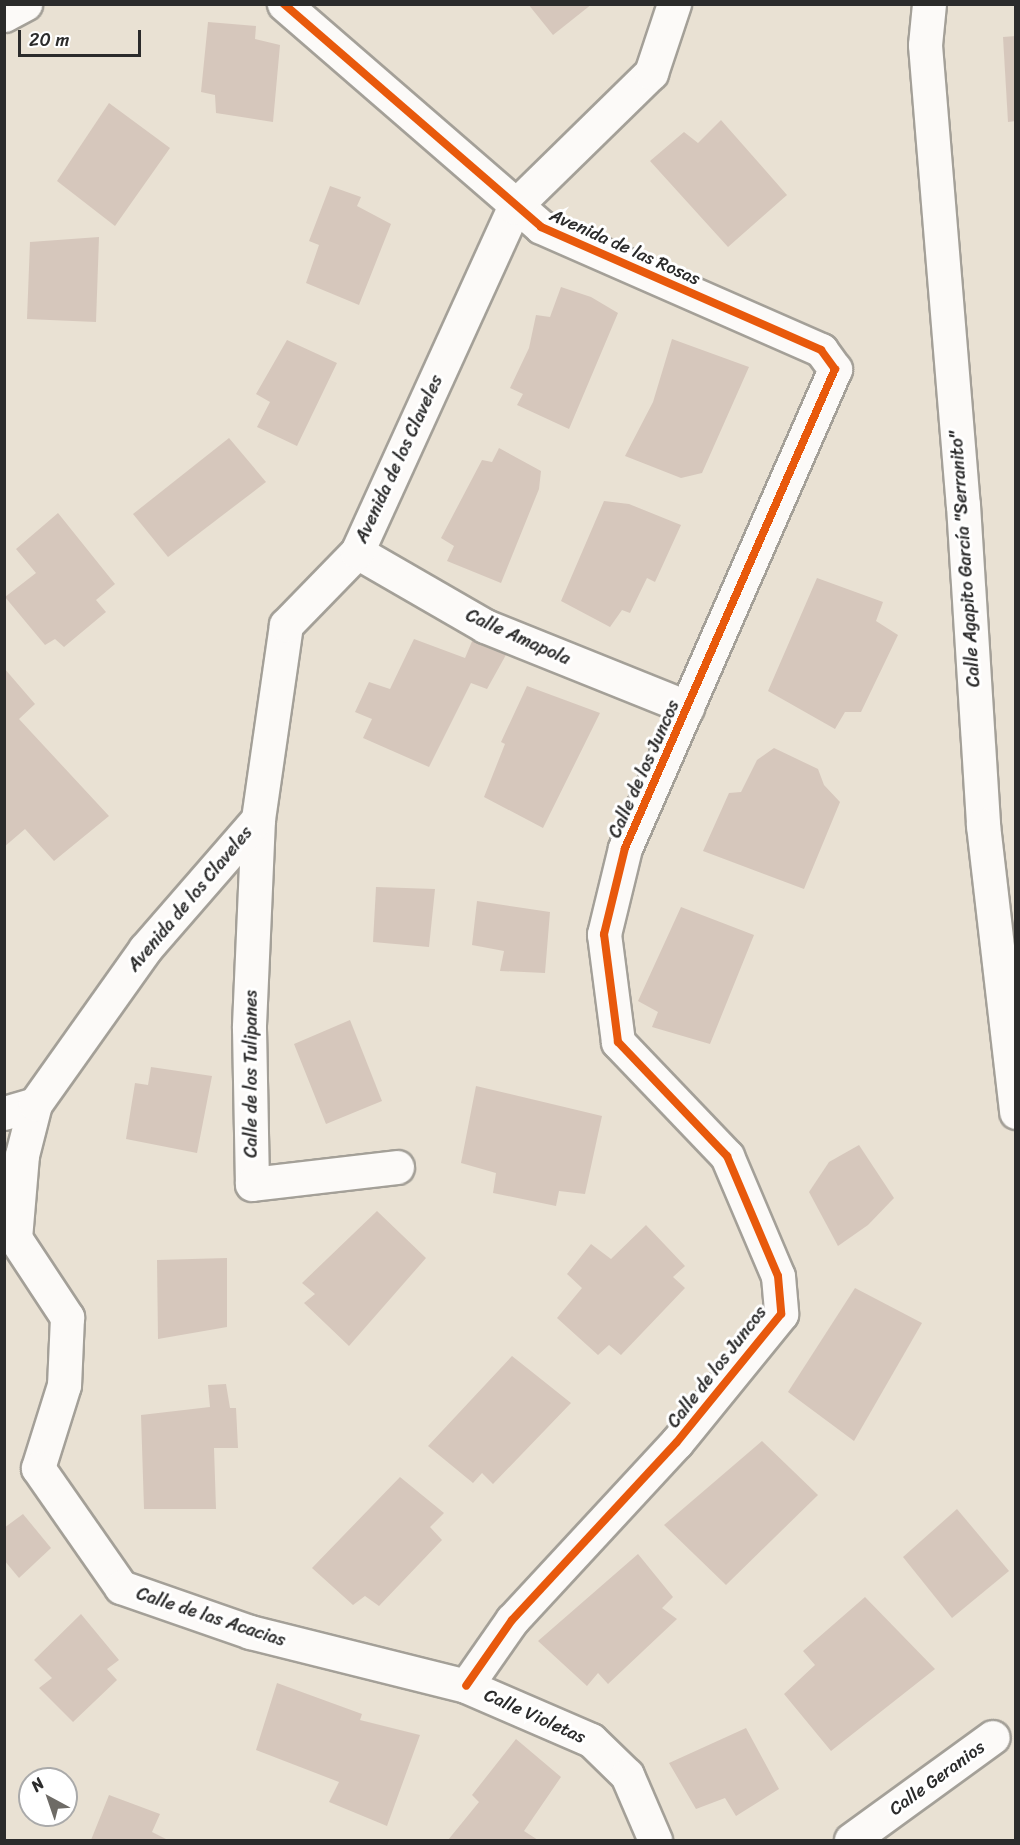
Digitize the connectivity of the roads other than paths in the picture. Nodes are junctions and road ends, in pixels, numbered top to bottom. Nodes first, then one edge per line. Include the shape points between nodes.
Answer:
1 (25, 4) edge
2 (284, 4) edge
3 (674, 4) edge
4 (929, 4) edge
5 (4, 15) edge
6 (514, 207) junction
7 (835, 369) joint
8 (357, 552) junction
9 (687, 707) junction
10 (258, 819) junction
11 (1005, 925) edge
12 (35, 1104) junction
13 (1016, 1112) edge
14 (4, 1113) edge
15 (397, 1167) dead end
16 (466, 1686) junction
17 (993, 1737) dead end
18 (654, 1840) edge
19 (851, 1840) edge

1 - 5 street
2 - 6 street, Avenida de las Rosas
3 - 6 street, Avenida de los Claveles via 651,73
4 - 11 street, Calle Agapito García "Serranito" via 925,45
6 - 7 street, Avenida de las Rosas via 541,227 821,350
6 - 8 street, Avenida de los Claveles
7 - 9 street, Calle de los Juncos
8 - 9 street, Calle Amapola via 485,626
8 - 10 street, Avenida de los Claveles via 286,625
9 - 16 street, Calle de los Juncos via 625,848 604,934 618,1042 727,1156 778,1276 781,1314 676,1443 512,1620
10 - 12 street, Avenida de los Claveles via 145,949
10 - 15 street, Calle de los Tulipanes via 249,1028 252,1184
11 - 13 street, Calle Agapito García "Serranito"
12 - 14 street
12 - 16 street, Calle de las Acacias via 22,1155 15,1238 67,1317 64,1385 38,1468 121,1587 250,1632
16 - 18 street, Calle Violetas via 591,1740 627,1775
17 - 19 street, Calle Geranios

